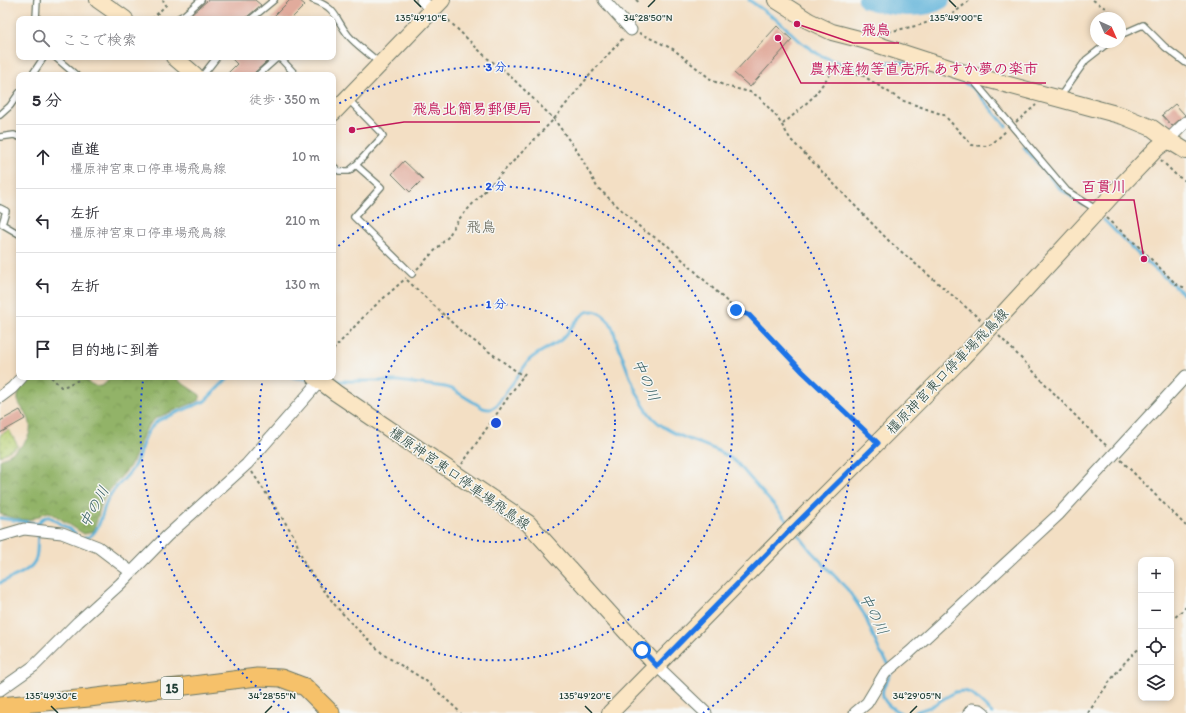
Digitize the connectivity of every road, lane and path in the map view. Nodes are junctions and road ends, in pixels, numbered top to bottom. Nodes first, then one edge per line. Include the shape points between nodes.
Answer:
1 (37, 0) edge
2 (98, 0) edge
3 (163, 0) edge
4 (201, 0) edge
5 (274, 0) edge
6 (313, 0) edge
7 (604, 0) edge
8 (636, 0) edge
9 (776, 0) edge
10 (970, 0) edge
11 (1093, 0) edge
12 (434, 3) edge
13 (640, 3) dead end
14 (1108, 12) edge
15 (36, 16) edge
16 (121, 16) edge
17 (155, 16) edge
18 (184, 16) edge
19 (255, 16) edge
20 (631, 30) junction
21 (1126, 32) edge
22 (883, 33) dead end
23 (1101, 48) edge
24 (42, 60) edge
25 (58, 60) edge
26 (178, 60) edge
27 (215, 60) edge
28 (276, 60) edge
29 (282, 60) edge
30 (1186, 63) edge
31 (380, 64) junction
32 (34, 72) edge
33 (72, 72) edge
34 (192, 72) edge
35 (206, 72) edge
36 (262, 72) edge
37 (293, 72) edge
38 (968, 74) junction
39 (16, 97) edge
40 (1054, 97) junction
41 (347, 99) junction
42 (336, 110) edge
43 (0, 115) edge
44 (554, 119) junction
45 (1186, 122) edge
46 (783, 124) dead end
47 (1012, 125) junction
48 (16, 136) edge
49 (0, 137) edge
50 (1168, 140) junction
51 (1186, 151) edge
52 (1160, 159) dead end
53 (356, 165) junction
54 (336, 168) edge
55 (1186, 181) edge
56 (0, 208) edge
57 (1098, 210) junction
58 (16, 232) edge
59 (412, 274) junction
60 (405, 278) junction
61 (1186, 288) edge
62 (990, 328) junction
63 (336, 347) edge
64 (525, 373) dead end
65 (523, 376) junction
66 (1186, 376) edge
67 (19, 380) edge
68 (54, 380) edge
69 (74, 380) edge
70 (74, 380) edge
71 (81, 380) dead end
72 (316, 380) edge
73 (318, 380) edge
74 (0, 397) edge
75 (878, 443) junction
76 (1114, 453) junction
77 (247, 464) junction
78 (456, 474) junction
79 (1186, 526) edge
80 (0, 536) edge
81 (131, 572) junction
82 (1186, 607) edge
83 (1174, 618) edge
84 (1138, 650) edge
85 (657, 666) junction
86 (0, 690) edge
87 (0, 706) edge
88 (331, 713) edge
89 (461, 713) edge
90 (610, 713) edge
91 (706, 713) edge
92 (855, 713) edge
93 (968, 713) edge
94 (984, 713) edge
95 (1088, 713) edge

1 - 15 lane
2 - 16 main road
3 - 17 path via 166,5
4 - 18 lane
5 - 19 lane
6 - 31 lane via 328,6 348,35
7 - 20 street
8 - 13 path
9 - 38 main road via 832,32
10 - 22 path via 954,14
11 - 14 path
12 - 31 main road
12 - 44 path via 487,58 504,70
20 - 44 path
20 - 62 path via 673,49 713,81 759,97 777,117 791,140 890,242
21 - 30 lane via 1143,25
23 - 40 lane via 1086,60
24 - 32 lane
25 - 33 lane
26 - 34 main road
27 - 35 lane
28 - 36 lane
29 - 37 lane
31 - 41 main road
38 - 40 main road
38 - 47 lane
39 - 43 lane
40 - 47 path
40 - 50 main road via 1123,116 1152,128
41 - 42 main road
41 - 53 lane via 383,136
44 - 59 path via 459,219 448,237
44 - 75 path via 580,156 597,187 643,230 667,245 736,310 749,315 803,372
45 - 50 street
46 - 47 path via 814,96 837,65 856,75 862,75 901,100 944,115 972,145 992,144
47 - 57 lane via 1067,191
48 - 49 lane
50 - 51 main road
50 - 57 main road, 橿原神宮東口停車場飛鳥線 via 1157,148
52 - 55 path
53 - 54 lane via 349,171
53 - 59 lane via 381,187 354,218
56 - 58 lane via 6,211 2,224
57 - 61 path via 1177,285
57 - 62 main road, 橿原神宮東口停車場飛鳥線
59 - 60 path
60 - 63 path via 368,312
60 - 65 path via 463,333
62 - 75 main road, 橿原神宮東口停車場飛鳥線
62 - 76 path
64 - 65 path
65 - 78 path
66 - 76 street
67 - 74 street
68 - 70 path via 61,388
69 - 71 path
72 - 77 street
73 - 78 main road, 橿原神宮東口停車場飛鳥線
75 - 85 main road, 橿原神宮東口停車場飛鳥線
76 - 79 path
76 - 92 street via 1058,515 885,673 866,703
77 - 81 street
77 - 89 path via 294,536 305,565 335,605 384,655 425,680
78 - 85 main road, 橿原神宮東口停車場飛鳥線 via 528,523
80 - 81 street via 24,529 62,534 98,546
81 - 86 street via 34,666
82 - 83 path
84 - 95 path via 1110,680
85 - 90 main road, 橿原神宮東口停車場飛鳥線
85 - 91 street
87 - 88 main road, 15 via 256,678 281,678 305,687
93 - 94 street via 972,709

